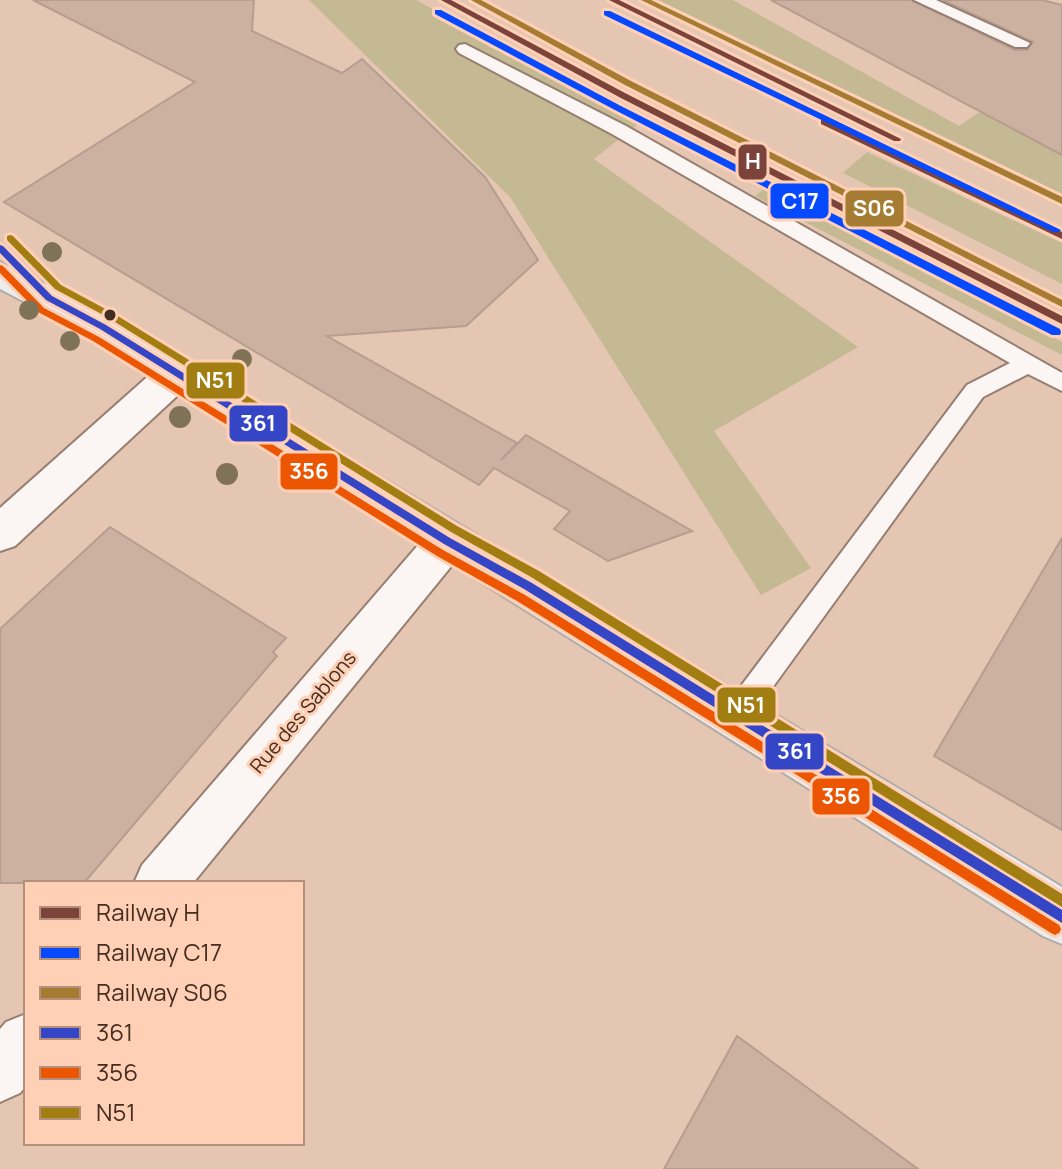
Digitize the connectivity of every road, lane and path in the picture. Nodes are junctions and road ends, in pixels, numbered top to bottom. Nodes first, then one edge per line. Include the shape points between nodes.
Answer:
1 (922, 0) edge
2 (1021, 43) dead end
3 (465, 49) dead end
4 (0, 248) edge
5 (0, 274) edge
6 (49, 298) junction
7 (1026, 365) junction
8 (177, 373) junction
9 (1062, 383) edge
10 (0, 534) edge
11 (447, 541) junction
12 (736, 715) junction
13 (162, 881) edge
14 (1062, 917) edge
15 (24, 1044) edge
16 (0, 1073) edge

1 - 2 lane
3 - 7 lane via 619,130
4 - 6 main road
5 - 6 main road
6 - 8 main road
7 - 9 lane
7 - 12 lane via 975,391
8 - 10 street
8 - 11 main road
11 - 12 main road
11 - 13 street, Rue des Sablons
12 - 14 main road
15 - 16 street

